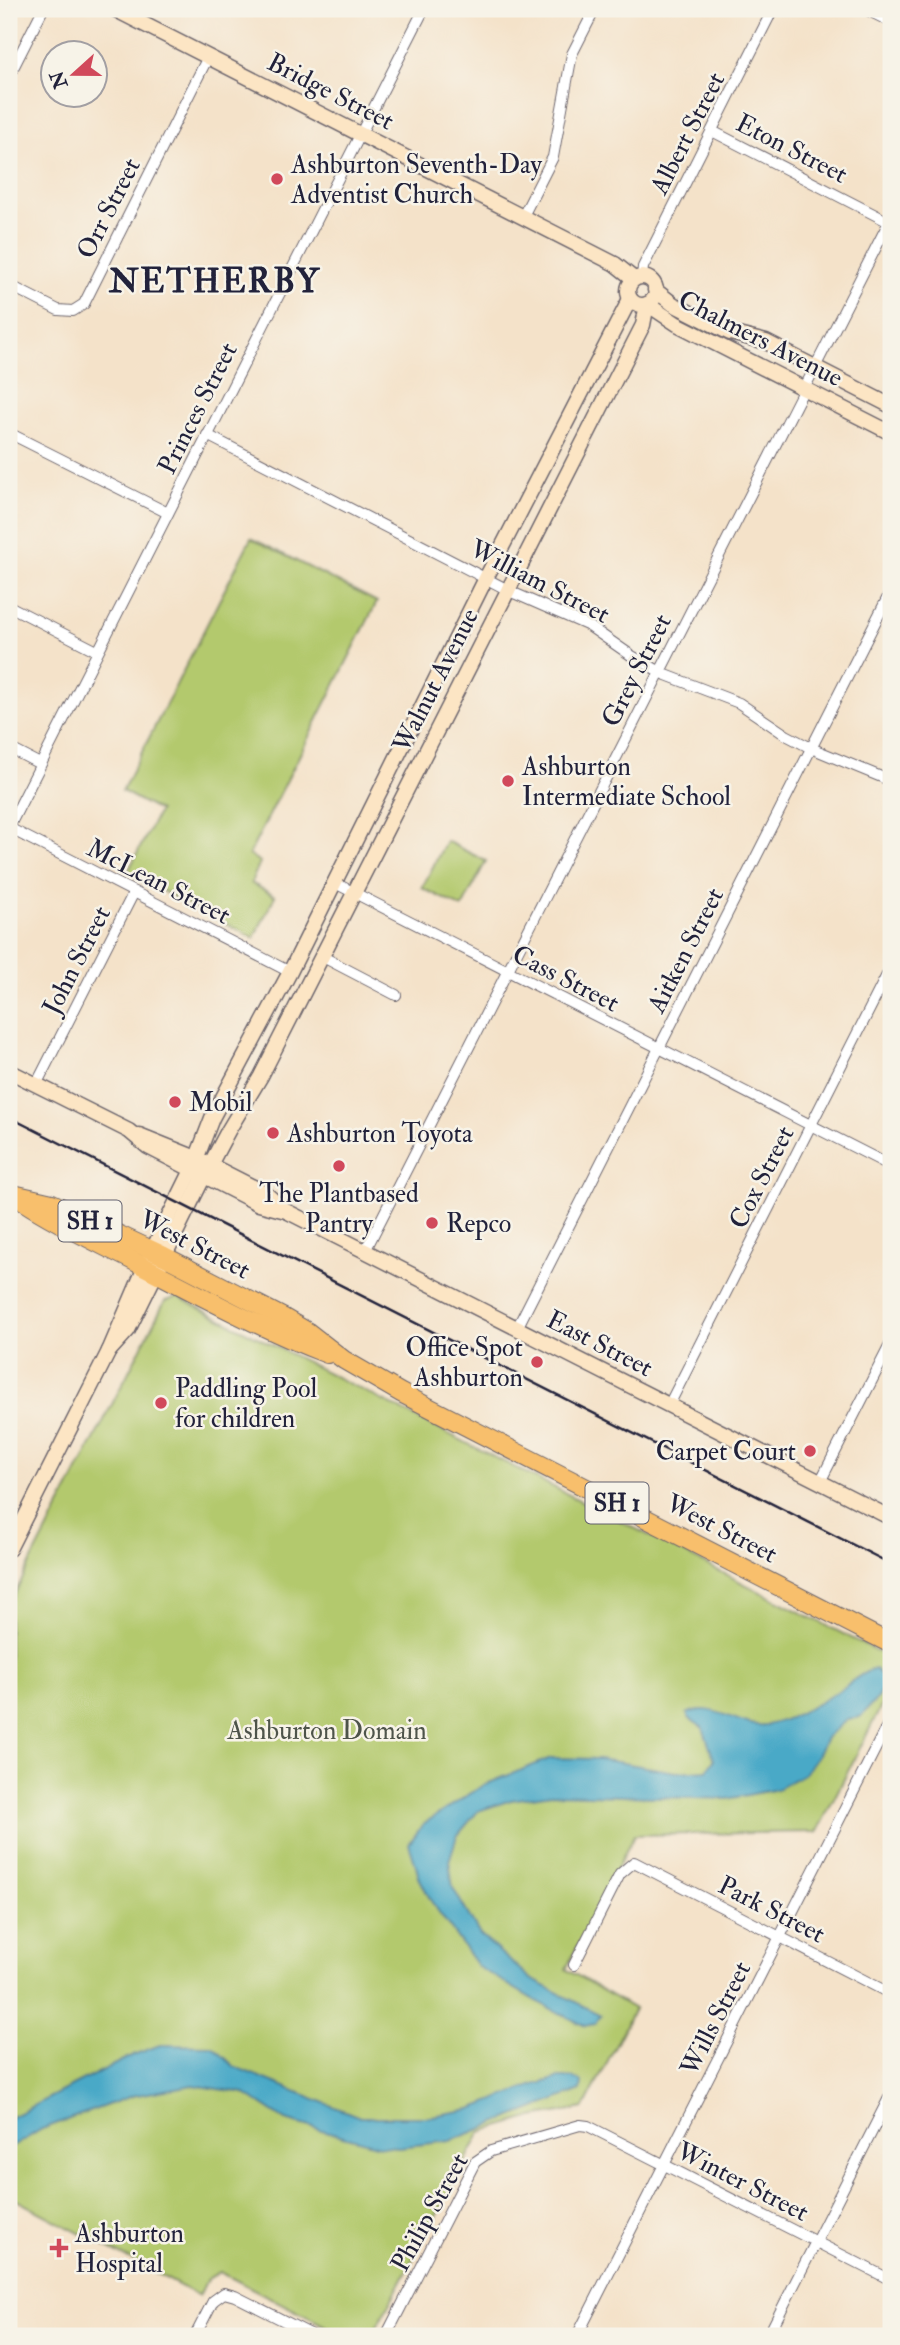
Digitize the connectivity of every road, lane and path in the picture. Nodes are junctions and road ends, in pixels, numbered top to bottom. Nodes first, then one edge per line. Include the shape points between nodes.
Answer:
1 (43, 9) edge
2 (114, 9) edge
3 (424, 9) edge
4 (595, 9) edge
5 (773, 9) edge
6 (865, 9) edge
7 (891, 22) edge
8 (208, 57) junction
9 (9, 76) edge
10 (712, 131) junction
11 (360, 133) junction
12 (523, 216) junction
13 (890, 222) edge
14 (638, 278) junction
15 (9, 285) edge
16 (655, 290) junction
17 (630, 299) junction
18 (647, 304) junction
19 (677, 324) junction
20 (643, 325) junction
21 (814, 366) junction
22 (803, 387) junction
23 (891, 406) edge
24 (9, 433) edge
25 (891, 433) edge
26 (208, 435) junction
27 (168, 513) junction
28 (486, 578) junction
29 (508, 589) junction
30 (891, 591) edge
31 (9, 606) edge
32 (97, 651) junction
33 (659, 670) junction
34 (9, 748) edge
35 (811, 748) junction
36 (40, 764) junction
37 (891, 781) edge
38 (9, 827) edge
39 (335, 883) junction
40 (134, 892) junction
41 (355, 894) junction
42 (323, 957) junction
43 (891, 967) edge
44 (507, 971) junction
45 (290, 972) junction
46 (396, 995) dead end
47 (659, 1049) junction
48 (239, 1065) junction
49 (9, 1071) edge
50 (261, 1076) junction
51 (36, 1085) junction
52 (811, 1126) junction
53 (891, 1166) edge
54 (201, 1167) junction
55 (11, 1193) edge
56 (365, 1251) junction
57 (155, 1262) junction
58 (517, 1328) junction
59 (891, 1343) edge
60 (669, 1405) junction
61 (820, 1482) junction
62 (891, 1518) edge
63 (9, 1549) edge
64 (891, 1644) edge
65 (891, 1718) edge
66 (780, 1937) junction
67 (574, 1965) dead end
68 (891, 1994) edge
69 (891, 2094) edge
70 (573, 2126) joint
71 (664, 2164) junction
72 (816, 2242) junction
73 (891, 2280) edge
74 (195, 2336) edge
75 (314, 2336) edge
76 (386, 2336) edge
77 (577, 2336) edge
78 (768, 2336) edge

1 - 9 street
2 - 8 street, Bridge Street
3 - 11 street, Princes Street
4 - 12 street via 572,54 553,157
5 - 10 street, Albert Street
6 - 7 street
8 - 11 street, Bridge Street
8 - 15 street, Orr Street via 84,304 73,311 58,310
10 - 13 street, Eton Street
10 - 14 street, Albert Street
11 - 12 street, Bridge Street
11 - 26 street, Princes Street
12 - 14 street, Bridge Street
13 - 21 street, Grey Street
14 - 16 street via 650,280
14 - 17 street via 628,290
16 - 18 street
16 - 21 street, Chalmers Avenue via 730,333 766,342
17 - 18 street
17 - 28 street, Walnut Avenue
18 - 19 street, Chalmers Avenue
18 - 20 street, Walnut Avenue
19 - 20 street via 657,321
19 - 22 street, Chalmers Avenue
20 - 29 street, Walnut Avenue
21 - 22 street, Grey Street
21 - 23 street, Chalmers Avenue
22 - 25 street, Chalmers Avenue
22 - 33 street, Grey Street
24 - 27 street
26 - 27 street, Princes Street
26 - 28 street, William Street
27 - 32 street, Princes Street
28 - 29 street, William Street
28 - 39 street, Walnut Avenue
29 - 33 street, William Street via 589,626
29 - 41 street, Walnut Avenue
30 - 35 street, Aitken Street
31 - 32 street
32 - 36 street, Princes Street
33 - 35 street, William Street via 739,703
33 - 44 street, Grey Street
34 - 36 street
35 - 37 street, William Street
35 - 47 street, Aitken Street
36 - 38 street, Princes Street
38 - 40 street, McLean Street
39 - 41 street, Cass Street
39 - 45 street, Walnut Avenue
40 - 45 street, McLean Street
40 - 51 street, John Street
41 - 42 street, Walnut Avenue
41 - 44 street, Cass Street
42 - 46 street
42 - 50 street, Walnut Avenue
43 - 52 street, Cox Street
44 - 47 street, Cass Street
44 - 56 street, Grey Street
45 - 48 street, Walnut Avenue
47 - 52 street, Cass Street
47 - 58 street, Aitken Street
48 - 50 street
48 - 54 street, Walnut Avenue via 212,1118
49 - 51 street, East Street
50 - 54 street, Walnut Avenue
51 - 54 street, East Street via 132,1133 152,1138
52 - 53 street, Cass Street
52 - 60 street, Cox Street
54 - 56 street, East Street via 265,1193 286,1211
54 - 57 street, Walnut Avenue
55 - 57 highway, West Street / SH 1 via 47,1216
56 - 58 street, East Street
57 - 63 street, Walnut Avenue
57 - 64 highway, West Street / SH 1 via 284,1318 401,1393
58 - 60 street, East Street
59 - 61 street
60 - 61 street, East Street
61 - 62 street, East Street
65 - 66 street, Wills Street
66 - 67 street, Park Street via 634,1862 620,1874
66 - 68 street, Park Street
66 - 71 street, Wills Street
69 - 72 street
70 - 71 street, Winter Street via 588,2126
70 - 76 street, Philip Street via 491,2151 475,2162
71 - 72 street, Winter Street
71 - 77 street, Wills Street
72 - 73 street, Winter Street
72 - 78 street
74 - 75 street via 213,2301 224,2293

